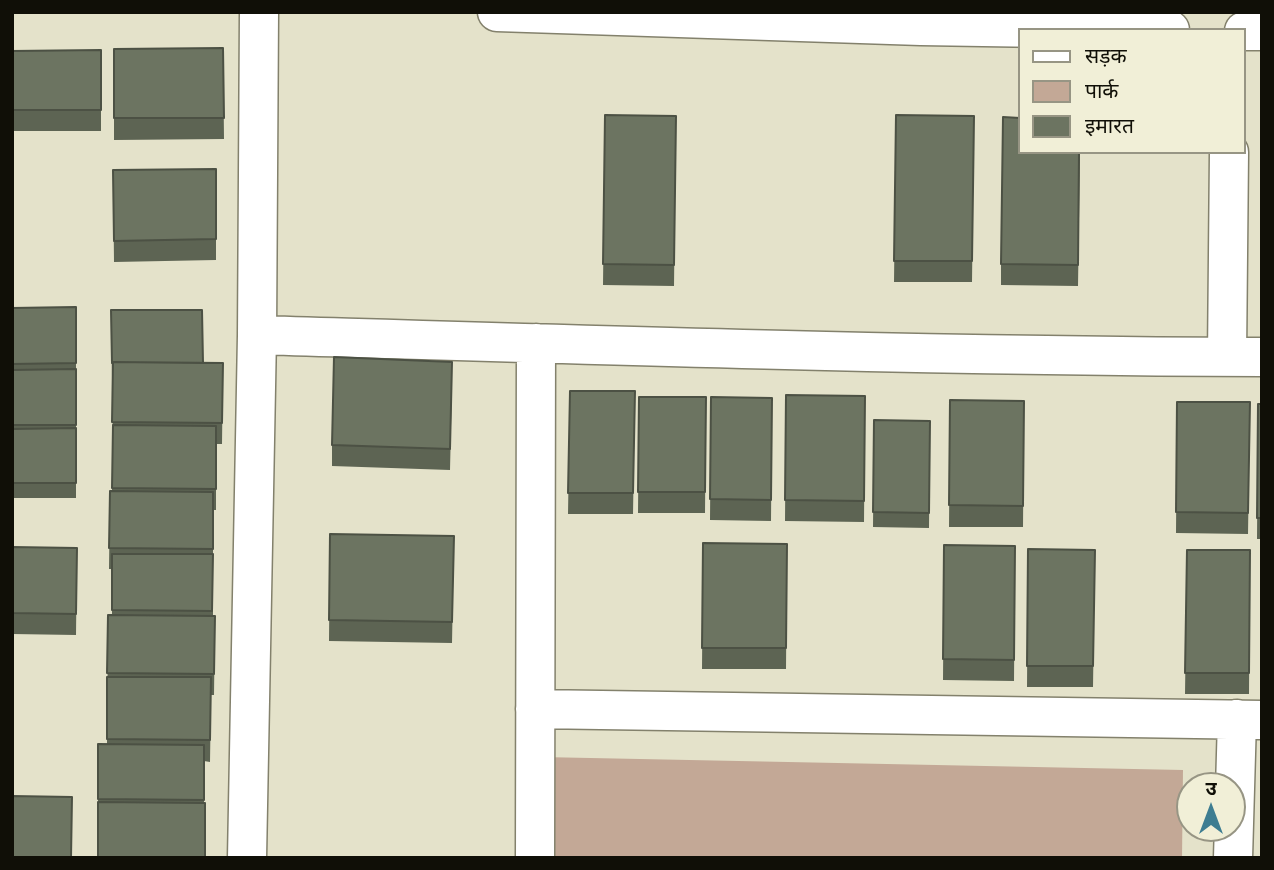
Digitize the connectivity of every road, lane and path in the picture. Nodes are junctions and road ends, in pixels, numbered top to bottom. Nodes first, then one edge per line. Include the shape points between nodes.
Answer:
1 (258, 12) edge
2 (497, 12) edge
3 (1046, 28) edge
4 (1229, 154) edge
5 (257, 335) junction
6 (536, 343) junction
7 (1244, 357) edge
8 (535, 709) junction
9 (1250, 719) edge
10 (247, 858) edge
11 (535, 858) edge
12 (1233, 858) edge

1 - 5 street
2 - 3 street
4 - 7 street
5 - 6 street
5 - 10 street
6 - 7 street
6 - 8 street
8 - 9 street
8 - 11 street
9 - 12 street

